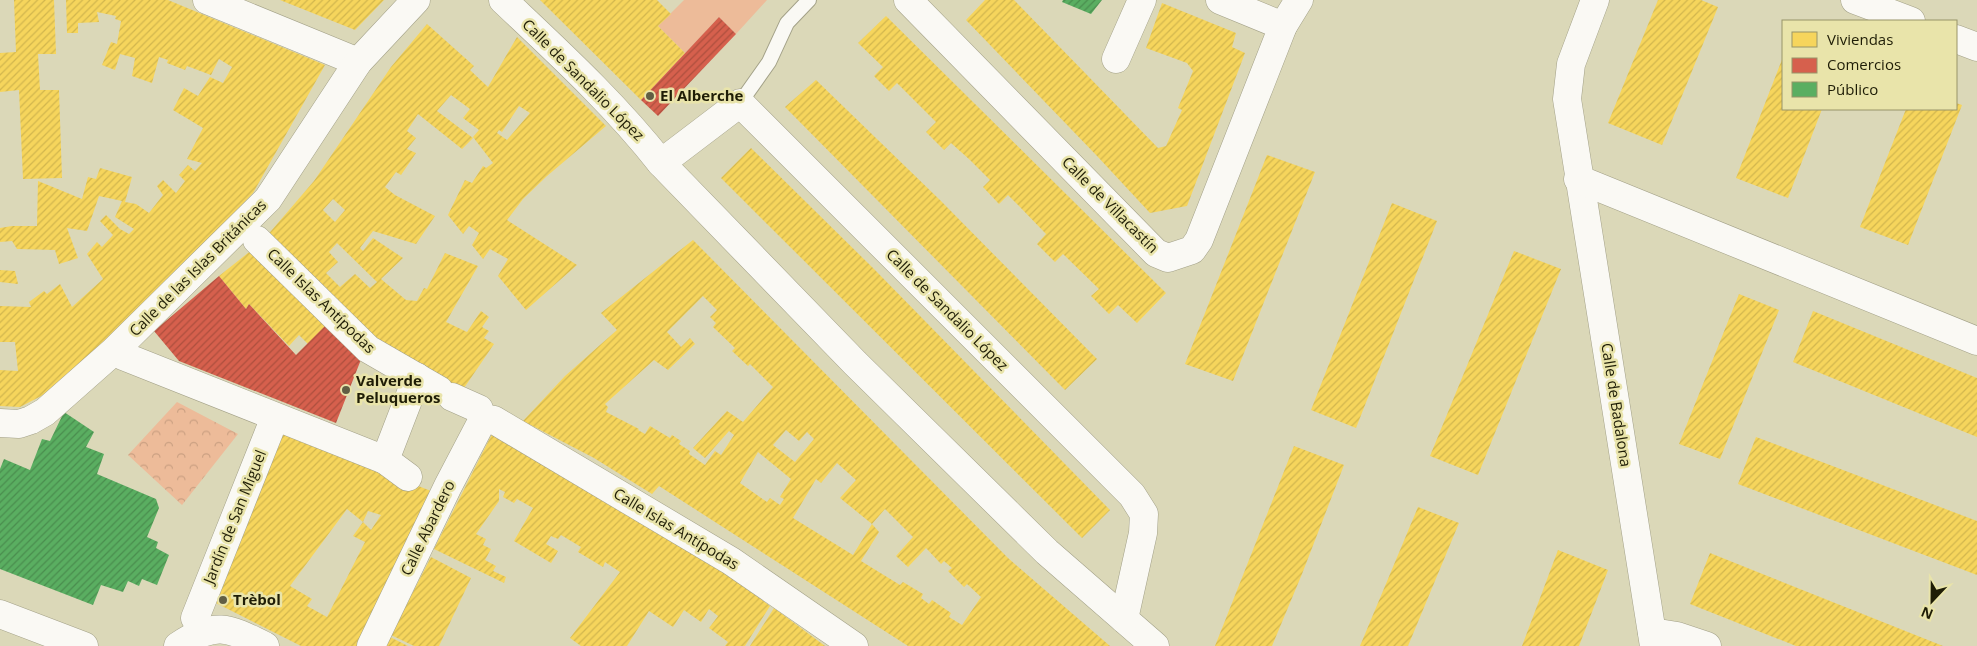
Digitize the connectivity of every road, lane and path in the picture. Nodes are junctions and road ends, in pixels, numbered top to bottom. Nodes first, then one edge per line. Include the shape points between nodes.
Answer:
1 (207, 0) edge
2 (416, 0) edge
3 (502, 0) edge
4 (809, 0) edge
5 (908, 0) edge
6 (1142, 0) edge
7 (1220, 0) edge
8 (1299, 0) edge
9 (1595, 0) edge
10 (1855, 0) edge
11 (1908, 20) edge
12 (1283, 26) junction
13 (1957, 39) edge
14 (1977, 47) edge
15 (1116, 59) dead end
16 (358, 62) junction
17 (740, 103) junction
18 (662, 162) junction
19 (1578, 179) junction
20 (257, 240) dead end
21 (1977, 341) edge
22 (123, 356) dead end
23 (436, 388) junction
24 (486, 414) junction
25 (275, 417) junction
26 (0, 423) edge
27 (384, 460) junction
28 (408, 477) dead end
29 (0, 614) edge
30 (1124, 619) junction
31 (188, 634) edge
32 (1653, 639) edge
33 (84, 646) edge
34 (265, 646) edge
35 (371, 646) edge
36 (854, 646) edge
37 (1155, 646) edge
38 (1706, 646) edge

1 - 16 street
2 - 16 street, Calle de las Islas Británicas
3 - 18 street, Calle de Sandalio López via 601,96
4 - 17 lane via 787,23 769,62
5 - 12 street, Calle de Villacastín via 1156,253 1168,258 1192,250 1198,240
6 - 15 street
7 - 12 street
8 - 12 street, Calle de Villacastín
9 - 19 street, Calle de Badalona via 1571,64 1567,99
10 - 11 street
13 - 14 street
16 - 26 street, Calle de las Islas Británicas via 268,200 114,351 45,412 19,424
17 - 18 street
17 - 30 street, Calle de Sandalio López via 1132,495 1144,514 1143,533
18 - 30 street, Calle de Sandalio López via 855,363 1047,552
19 - 21 street
19 - 32 street, Calle de Badalona
20 - 23 street, Calle Islas Antípodas via 368,349
22 - 25 street
23 - 24 street, Calle Islas Antípodas
23 - 27 street
24 - 35 street, Calle Abardero via 486,420 481,423 448,486
24 - 36 street, Calle Islas Antípodas via 731,561
25 - 27 street
25 - 31 street, Jardín de San Miguel
27 - 28 street
29 - 33 street
30 - 37 street, Calle de Sandalio López
31 - 34 street via 213,629 235,630
32 - 38 street, Calle de Badalona via 1677,636

